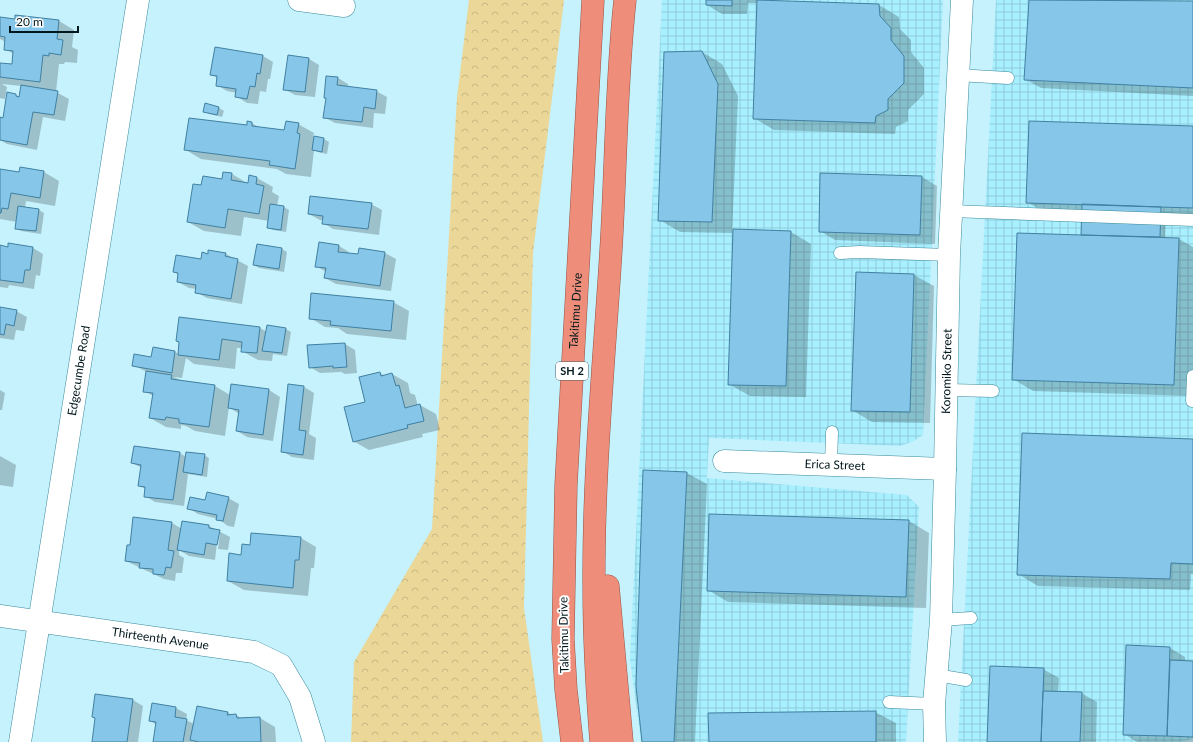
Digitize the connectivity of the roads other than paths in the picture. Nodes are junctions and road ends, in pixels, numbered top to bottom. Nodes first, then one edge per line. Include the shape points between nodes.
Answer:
1 (138, 0) edge
2 (299, 0) edge
3 (593, 0) edge
4 (625, 0) edge
5 (962, 0) edge
6 (344, 6) dead end
7 (958, 75) junction
8 (1008, 78) dead end
9 (951, 211) junction
10 (1193, 220) edge
11 (840, 253) dead end
12 (949, 255) junction
13 (1193, 376) edge
14 (947, 390) junction
15 (993, 391) dead end
16 (1192, 401) dead end
17 (832, 432) dead end
18 (598, 456) junction
19 (724, 461) dead end
20 (831, 465) junction
21 (945, 469) junction
22 (0, 616) edge
23 (971, 618) dead end
24 (940, 620) junction
25 (39, 621) junction
26 (936, 675) junction
27 (966, 680) dead end
28 (889, 702) dead end
29 (934, 704) junction
30 (20, 742) edge
31 (314, 742) edge
32 (572, 742) edge
33 (601, 742) edge
34 (622, 742) edge
35 (935, 742) edge

1 - 25 street, Edgecumbe Road
2 - 6 street
3 - 32 highway, Takitimu Drive / SH 2 via 566,485 563,639
4 - 18 highway, SH 2 via 617,101
5 - 7 street, Koromiko Street
7 - 8 lane
7 - 9 street, Koromiko Street
9 - 10 lane
9 - 12 street, Koromiko Street
11 - 12 lane
12 - 14 street, Koromiko Street
13 - 16 lane
14 - 15 lane
14 - 21 street, Koromiko Street
17 - 20 lane
18 - 33 highway, SH 2 via 594,588
18 - 34 highway
19 - 20 street, Erica Street
20 - 21 street, Erica Street
21 - 24 street, Koromiko Street
22 - 25 street, Thirteenth Avenue
23 - 24 lane
24 - 26 street, Koromiko Street
25 - 30 street, Edgecumbe Road
25 - 31 street, Thirteenth Avenue via 254,652 282,665 300,697
26 - 27 lane
26 - 29 street, Koromiko Street
28 - 29 lane
29 - 35 street, Koromiko Street

